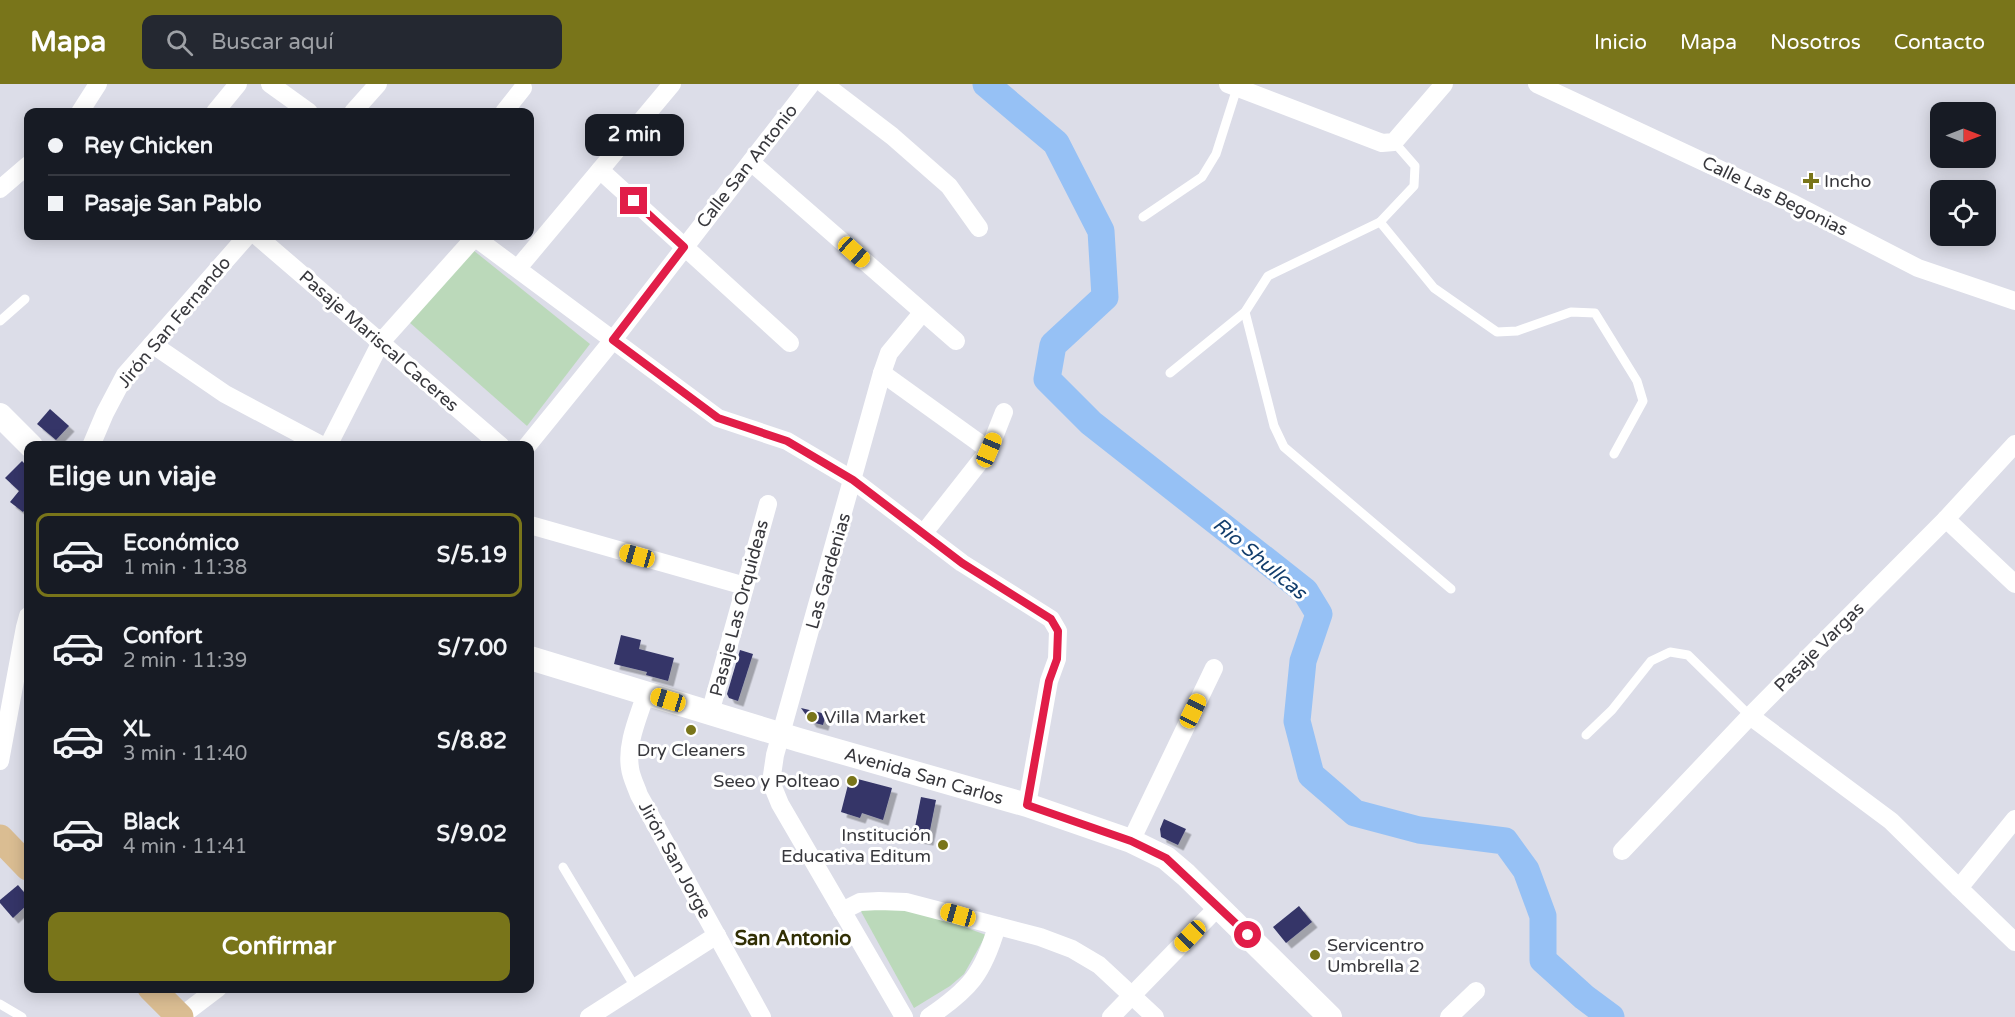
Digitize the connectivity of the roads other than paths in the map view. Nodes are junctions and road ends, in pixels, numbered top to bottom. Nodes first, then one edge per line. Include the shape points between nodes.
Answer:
1 (98, 84) edge
2 (238, 84) edge
3 (270, 84) edge
4 (378, 84) edge
5 (672, 84) edge
6 (811, 84) edge
7 (824, 84) edge
8 (1444, 84) edge
9 (1537, 84) edge
10 (1233, 86) edge
11 (523, 88) dead end
12 (83, 108) edge
13 (218, 108) edge
14 (303, 108) edge
15 (357, 108) edge
16 (507, 108) edge
17 (1388, 142) junction
18 (751, 162) junction
19 (24, 168) edge
20 (600, 170) junction
21 (0, 189) edge
22 (1143, 217) dead end
23 (1380, 222) junction
24 (979, 228) dead end
25 (243, 240) edge
26 (262, 240) edge
27 (470, 240) edge
28 (480, 240) edge
29 (684, 247) junction
30 (518, 268) junction
31 (25, 299) dead end
32 (2015, 301) edge
33 (1245, 312) junction
34 (922, 313) junction
35 (0, 321) edge
36 (613, 340) junction
37 (956, 341) dead end
38 (381, 342) junction
39 (790, 343) dead end
40 (152, 344) junction
41 (882, 373) junction
42 (1170, 373) dead end
43 (1004, 412) dead end
44 (0, 415) edge
45 (26, 441) edge
46 (93, 441) edge
47 (315, 441) edge
48 (328, 441) edge
49 (495, 441) edge
50 (531, 441) edge
51 (2015, 444) edge
52 (989, 450) junction
53 (1614, 454) dead end
54 (853, 480) junction
55 (768, 504) dead end
56 (1946, 519) junction
57 (534, 526) edge
58 (923, 534) junction
59 (2015, 584) edge
60 (745, 586) junction
61 (1451, 589) dead end
62 (24, 632) edge
63 (534, 659) edge
64 (1214, 668) dead end
65 (646, 693) junction
66 (710, 713) junction
67 (1750, 716) junction
68 (781, 734) junction
69 (1586, 735) dead end
70 (0, 761) edge
71 (1027, 805) junction
72 (2015, 819) edge
73 (0, 838) edge
74 (1131, 841) junction
75 (1622, 851) dead end
76 (24, 863) edge
77 (563, 867) dead end
78 (1959, 888) junction
79 (1219, 906) junction
80 (842, 911) junction
81 (997, 926) junction
82 (717, 934) junction
83 (2015, 942) edge
84 (635, 987) junction
85 (1476, 991) dead end
86 (156, 993) edge
87 (211, 993) edge
88 (1132, 995) junction
89 (0, 1004) edge
90 (22, 1017) edge
91 (180, 1017) edge
92 (589, 1017) edge
93 (762, 1017) edge
94 (904, 1017) edge
95 (929, 1017) edge
96 (1111, 1017) edge
97 (1155, 1017) edge
98 (1330, 1017) edge
99 (1449, 1017) edge

1 - 12 street
2 - 13 street
3 - 14 street
4 - 15 street
5 - 20 street
6 - 18 street, Calle San Antonio
7 - 24 street via 949,186
8 - 17 street
9 - 32 street, Calle Las Begonias via 1794,204 1918,268
10 - 17 street
10 - 22 lane via 1216,154 1202,177
11 - 16 street
17 - 23 lane via 1415,166 1414,186
18 - 29 street, Calle San Antonio
18 - 34 street
19 - 21 street
20 - 29 street
20 - 30 street
23 - 33 lane via 1268,276
23 - 53 lane via 1434,288 1497,332 1517,331 1571,312 1595,313 1638,381 1643,401
25 - 40 street, Jirón San Fernando
26 - 38 street, Pasaje Mariscal Caceres
27 - 38 street
28 - 30 street
29 - 36 street, Calle San Antonio
29 - 39 street
30 - 36 street
31 - 35 lane
33 - 42 lane
33 - 61 lane via 1274,426 1284,447
34 - 37 street
34 - 41 street, Las Gardenias via 889,353
36 - 50 street, Calle San Antonio
36 - 54 street via 718,418 787,441
38 - 48 street
38 - 49 street, Pasaje Mariscal Caceres
40 - 46 street, Jirón San Fernando via 125,375
40 - 47 street via 225,394
41 - 52 street
41 - 54 street, Las Gardenias
43 - 52 street
44 - 45 main road
51 - 56 street, Pasaje Vargas
52 - 58 street
54 - 58 street
54 - 68 street, Las Gardenias
55 - 60 street, Pasaje Las Orquideas
56 - 59 street
56 - 67 street, Pasaje Vargas
57 - 60 street
58 - 71 street via 1051,619 1058,631 1057,659 1049,681
60 - 66 street, Pasaje Las Orquideas
62 - 70 street
63 - 65 main road, Avenida San Carlos
64 - 74 street
65 - 66 main road, Avenida San Carlos
65 - 82 street, Jirón San Jorge via 630,750 633,780
66 - 68 main road, Avenida San Carlos
67 - 69 lane via 1688,655 1670,652 1651,661 1612,710
67 - 75 street, Pasaje Vargas
67 - 78 street via 1891,821
68 - 71 main road, Avenida San Carlos
68 - 80 street, Las Gardenias via 771,782
71 - 74 main road, Avenida San Carlos
72 - 78 street
73 - 76 main road
74 - 79 main road, Avenida San Carlos via 1166,858
77 - 84 lane
78 - 83 street
79 - 88 street
79 - 98 main road, Avenida San Carlos
80 - 81 street via 860,902 906,902
80 - 94 street, Las Gardenias
81 - 88 street via 1040,936 1080,953
81 - 95 street via 978,974 964,991
82 - 84 street
82 - 93 street, Jirón San Jorge
84 - 92 street
85 - 99 street
86 - 91 main road
87 - 91 street
88 - 96 street
88 - 97 street
89 - 90 lane

